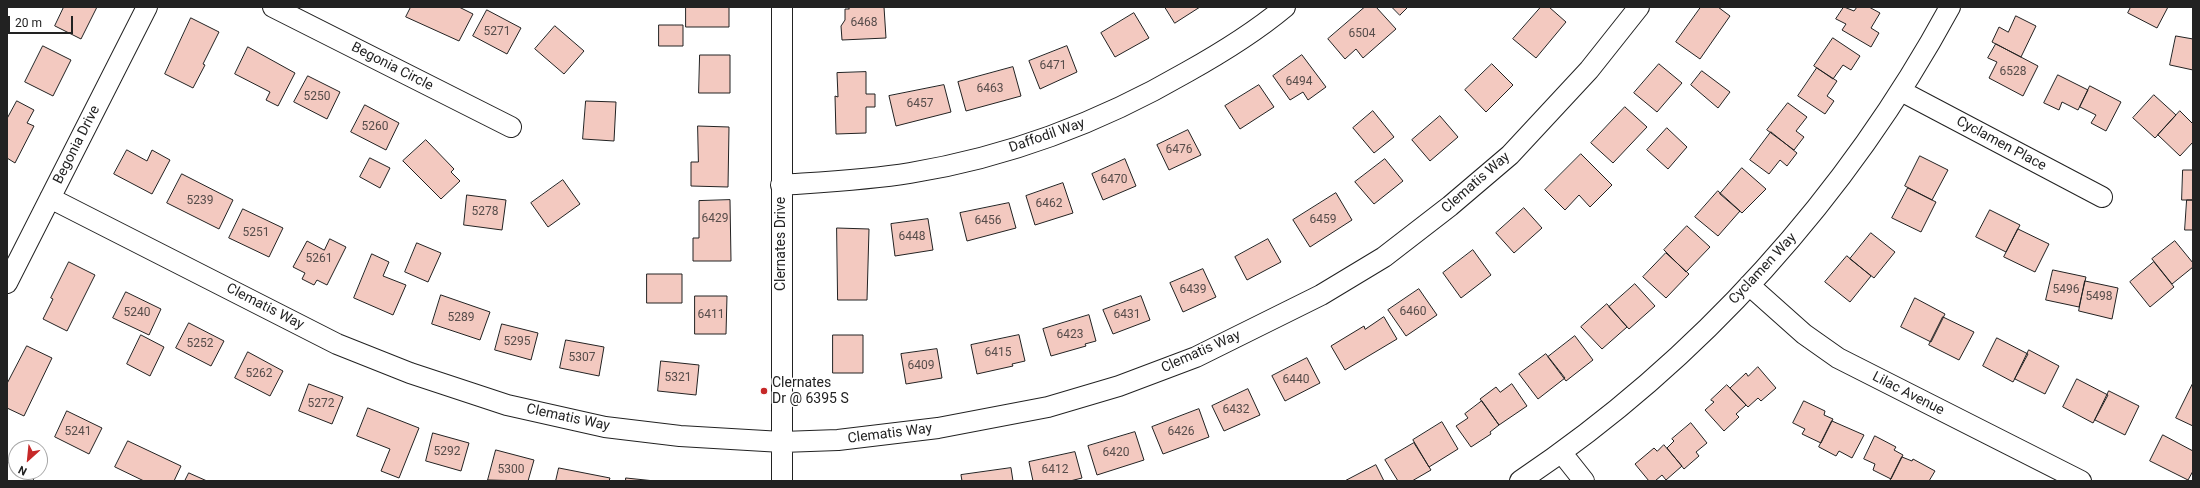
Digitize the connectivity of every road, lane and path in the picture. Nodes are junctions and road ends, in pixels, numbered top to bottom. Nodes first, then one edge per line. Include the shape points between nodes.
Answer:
1 (147, 7) edge
2 (273, 7) edge
3 (782, 7) edge
4 (1285, 7) edge
5 (1639, 7) edge
6 (1950, 7) edge
7 (1901, 91) junction
8 (511, 128) dead end
9 (781, 185) junction
10 (2102, 197) dead end
11 (50, 198) junction
12 (7, 282) edge
13 (1749, 285) junction
14 (782, 442) junction
15 (1561, 452) junction
16 (7, 473) edge
17 (23, 481) edge
18 (782, 481) edge
19 (1520, 481) edge
20 (1584, 481) edge
21 (2081, 481) edge

1 - 11 street, Begonia Drive
2 - 8 street, Begonia Circle
3 - 9 street, Clernates Drive
4 - 9 street, Daffodil Way via 1217,55 1152,92 1117,110 1041,140 994,154 911,173 860,180
5 - 14 street, Clematis Way via 1589,70 1510,155 1384,257 1321,295 1196,357 1119,386 1048,407 938,428 838,440
6 - 7 street, Cyclamen Way
7 - 10 street, Cyclamen Place
7 - 13 street, Cyclamen Way via 1831,190
9 - 14 street, Clernates Drive
11 - 12 street, Begonia Drive
11 - 14 street, Clematis Way via 337,344 410,374 507,404 605,427 680,436
13 - 15 street, Cyclamen Way via 1659,373
13 - 21 street, Lilac Avenue via 1804,334 1838,358
14 - 18 street, Clernates Drive
15 - 19 street, Cyclamen Way
15 - 20 street
16 - 17 street

